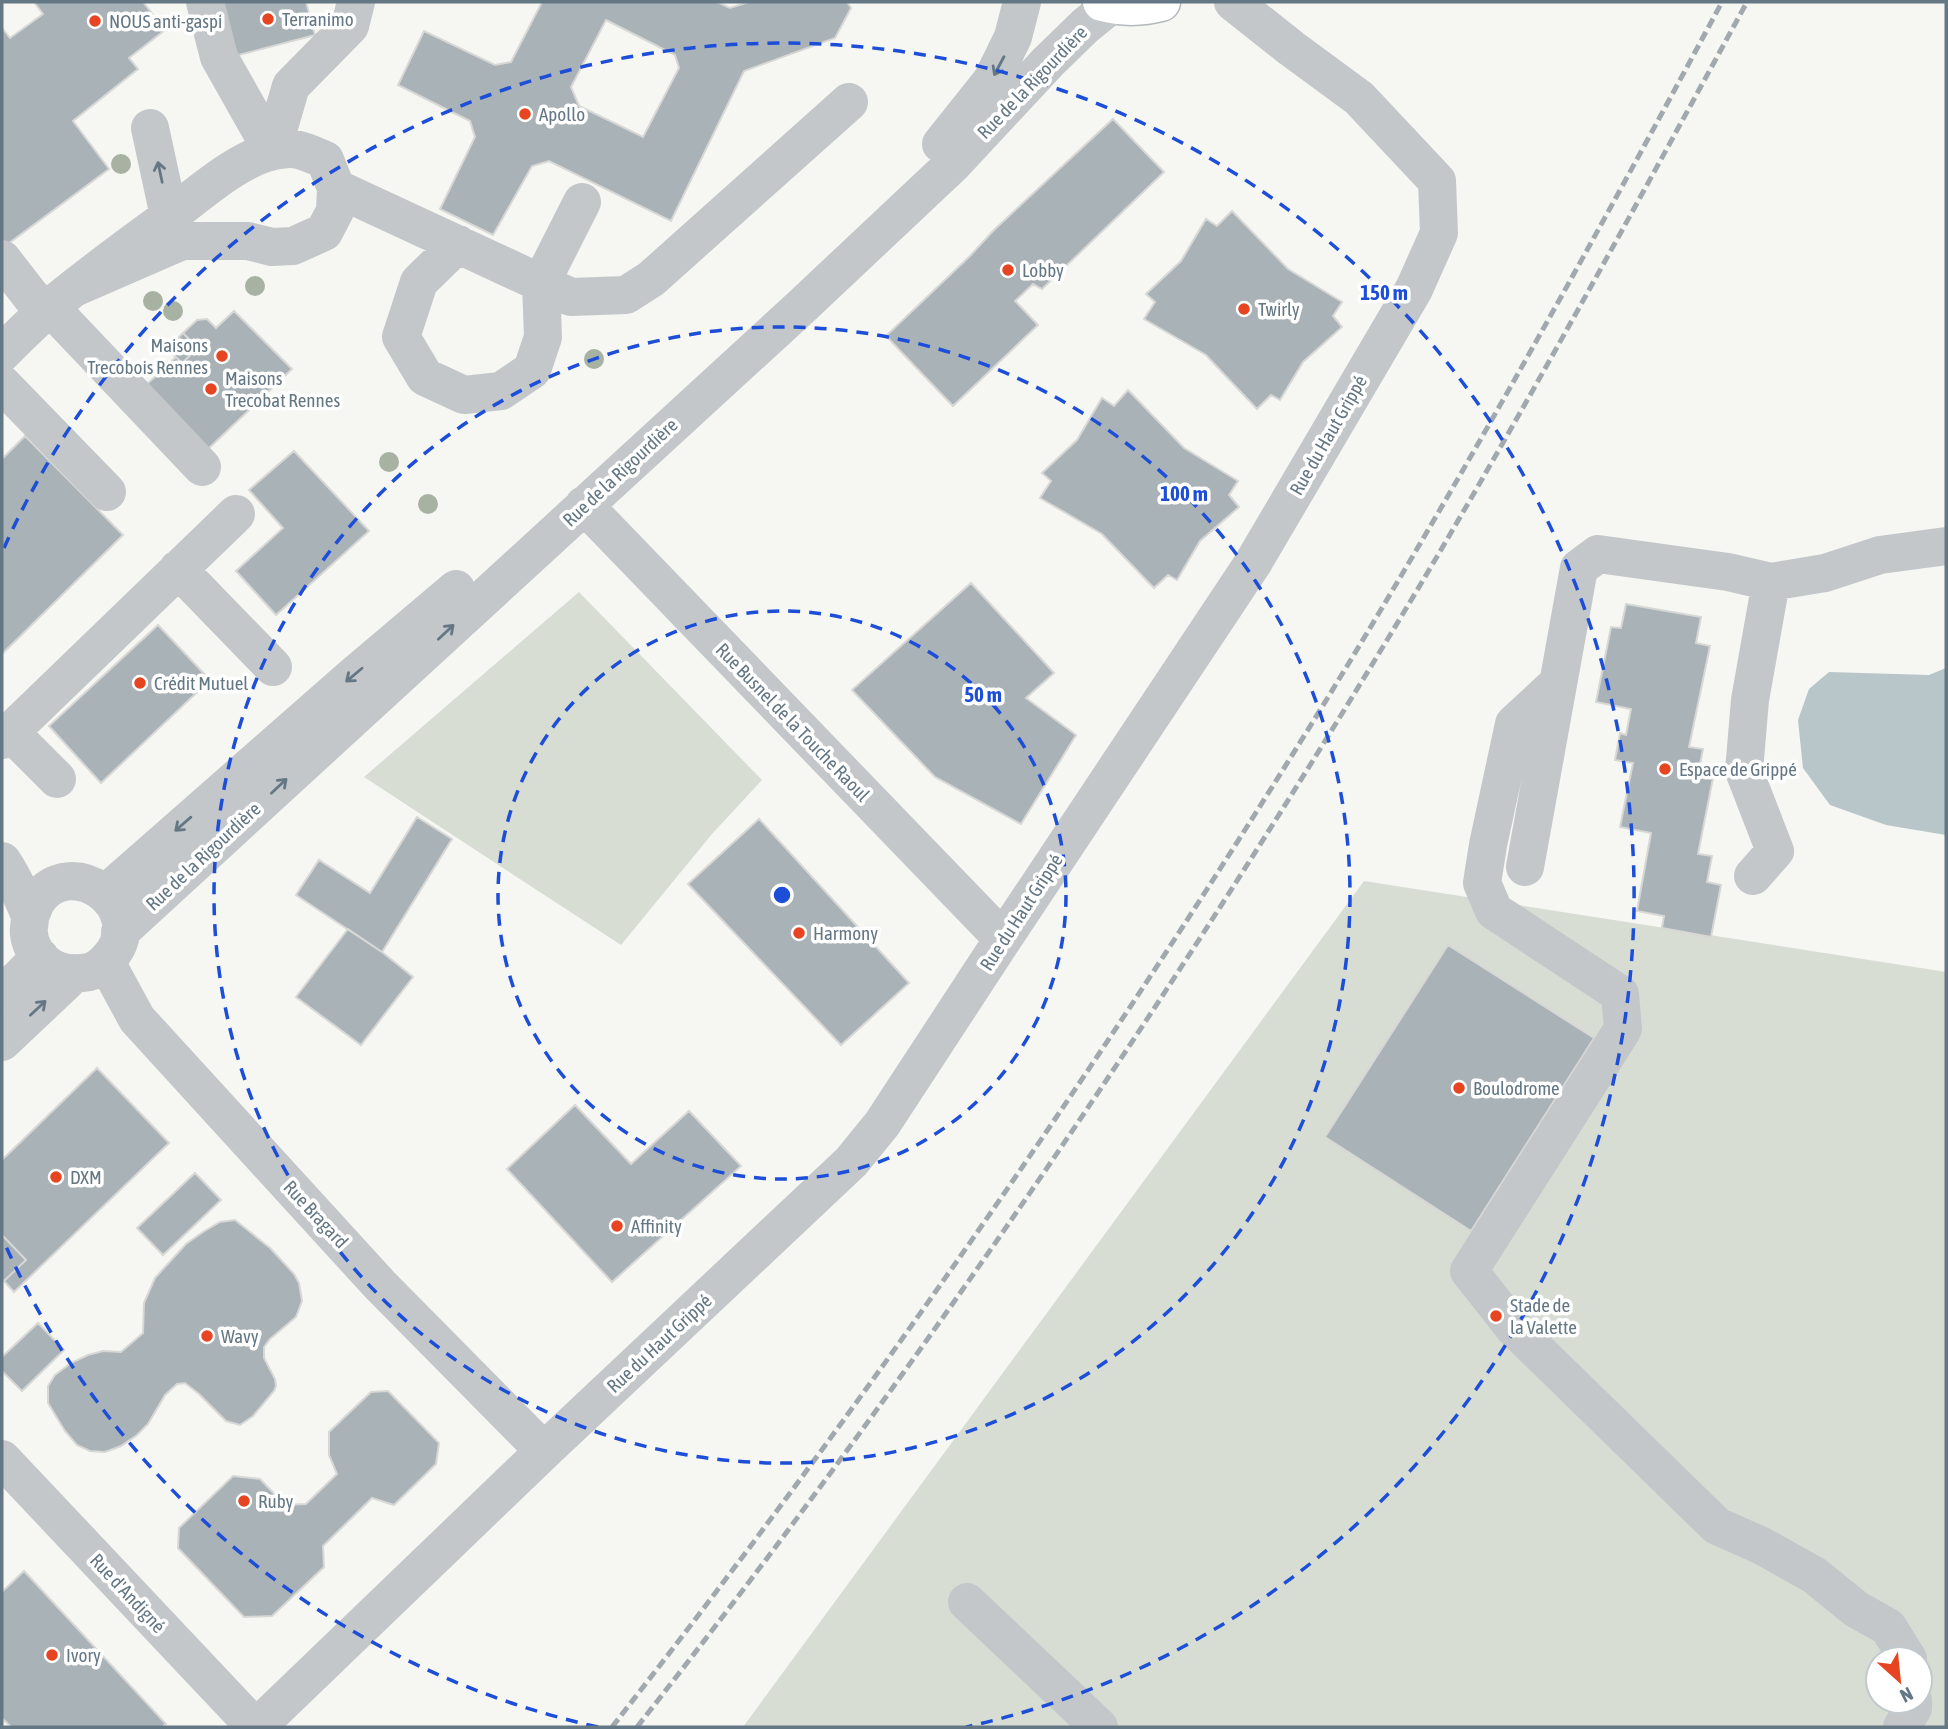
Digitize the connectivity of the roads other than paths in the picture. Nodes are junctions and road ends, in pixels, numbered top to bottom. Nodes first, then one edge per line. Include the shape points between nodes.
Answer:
1 (205, 2) edge
2 (356, 2) edge
3 (1022, 2) edge
4 (1160, 2) edge
5 (1233, 2) edge
6 (1107, 3) edge
7 (849, 102) dead end
8 (150, 128) dead end
9 (272, 151) junction
10 (336, 188) junction
11 (582, 202) dead end
12 (169, 216) junction
13 (458, 244) junction
14 (2, 259) edge
15 (541, 283) junction
16 (57, 302) junction
17 (2, 353) edge
18 (2, 384) edge
19 (202, 467) dead end
20 (107, 492) dead end
21 (584, 505) junction
22 (236, 514) dead end
23 (1946, 546) edge
24 (178, 569) junction
25 (1771, 582) junction
26 (273, 667) dead end
27 (1557, 684) junction
28 (6, 736) edge
29 (57, 779) dead end
30 (2, 845) edge
31 (2, 861) edge
32 (1525, 867) dead end
33 (1753, 876) dead end
34 (64, 883) junction
35 (106, 893) junction
36 (30, 917) junction
37 (1003, 939) junction
38 (100, 956) junction
39 (40, 957) junction
40 (2, 995) edge
41 (2, 1042) edge
42 (544, 1451) junction
43 (2, 1459) edge
44 (967, 1602) dead end
45 (1899, 1645) edge
46 (256, 1727) edge
47 (1099, 1727) edge

1 - 9 street via 219,57
2 - 9 street via 349,26 291,86
3 -> 35 street, Rue de la Rigourdière via 1008,49 992,80 933,152 492,558
4 - 6 main road via 1134,6
5 - 37 street, Rue du Haut Grippé via 1359,98 1437,181 1439,233 1414,289 1253,563
6 - 21 street, Rue de la Rigourdière via 952,165
7 - 15 street via 651,279 626,295 571,297
12 -> 8 street
9 - 10 street via 297,148 325,160
9 - 12 street via 216,181
10 - 13 street
10 - 16 street via 335,211 324,232 293,247 248,241 182,242
11 - 15 street
12 - 16 street
13 - 15 street
13 - 15 street via 419,282 401,337 425,376 464,395 501,391 531,370 543,337
14 - 16 street
16 - 17 street
16 - 19 street
18 - 20 street
21 - 37 street, Rue Busnel de la Touche Raoul
38 -> 21 street, Rue de la Rigourdière
22 - 24 street
23 - 25 street via 1880,555 1825,573
24 - 26 street
24 - 28 street
25 - 27 street via 1598,554 1579,568
25 - 33 street via 1750,700 1744,771 1774,851
27 - 32 street
27 - 45 street via 1514,724 1482,883 1494,911 1620,994 1623,1029 1469,1271 1514,1328 1717,1526 1814,1575 1856,1609 1888,1627
28 - 29 street
30 - 34 street
31 - 36 street
34 - 35 street via 81,881
34 - 36 street via 49,889
35 - 38 street via 121,922
36 - 39 street via 29,933
37 - 42 street, Rue du Haut Grippé via 882,1125 851,1161
38 - 39 street via 58,971
41 -> 38 street, Rue de la Rigourdière
38 - 42 street, Rue Bragard via 137,1019 380,1284
39 - 40 street
42 - 46 street, Rue du Haut Grippé
43 - 46 street, Rue d'Andigné
44 - 47 street

